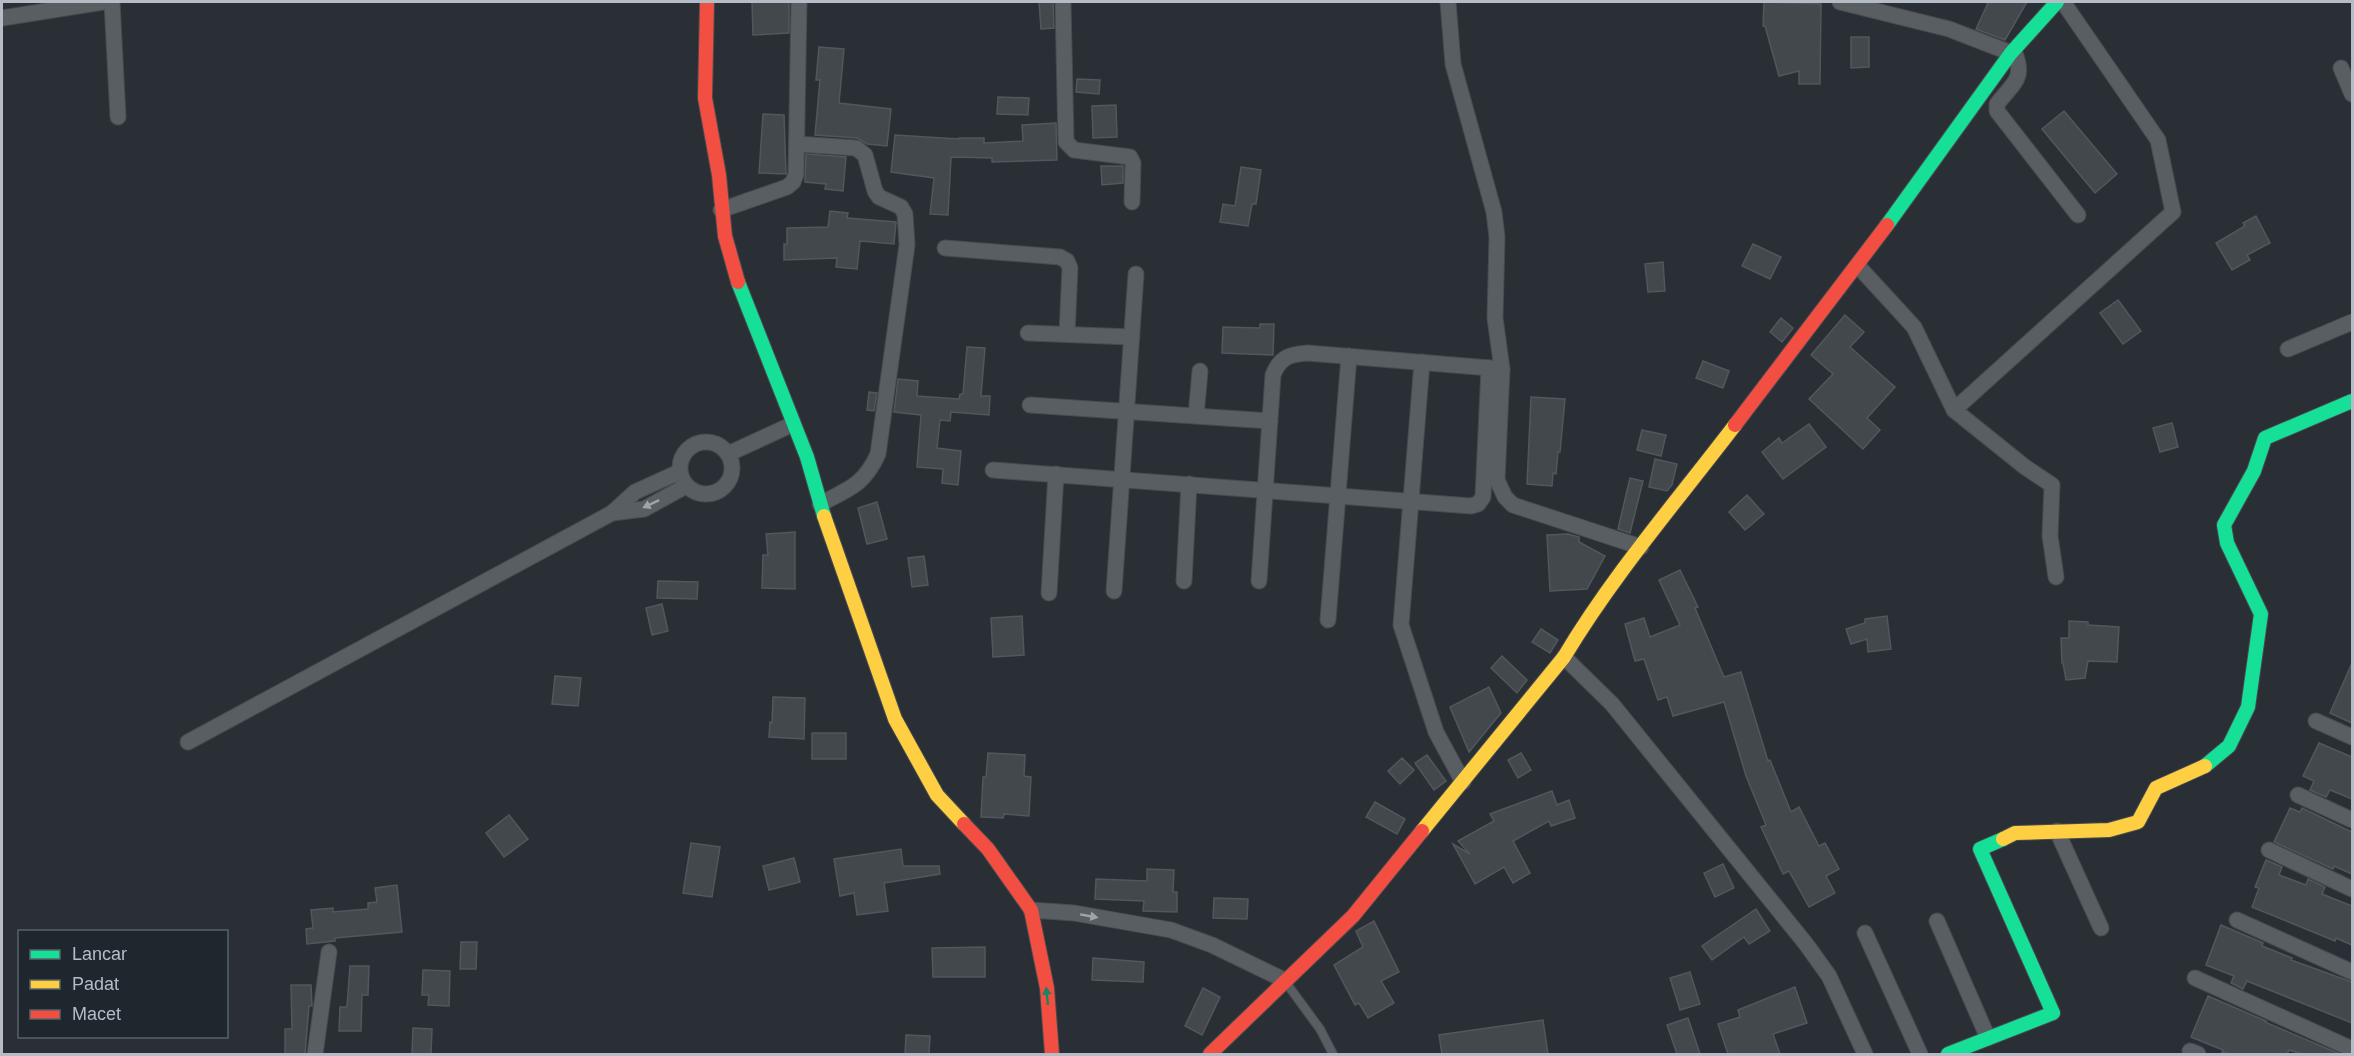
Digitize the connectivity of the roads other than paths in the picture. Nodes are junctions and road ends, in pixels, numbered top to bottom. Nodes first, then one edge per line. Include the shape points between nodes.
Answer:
1 (103, 2) edge
2 (112, 2) edge
3 (707, 2) edge
4 (799, 2) edge
5 (1063, 2) edge
6 (1448, 2) edge
7 (1840, 2) edge
8 (2057, 2) edge
9 (2064, 2) edge
10 (2, 18) edge
11 (2013, 52) junction
12 (2341, 68) dead end
13 (2352, 94) edge
14 (118, 117) dead end
15 (797, 144) junction
16 (1132, 202) dead end
17 (721, 210) junction
18 (2078, 215) dead end
19 (945, 248) dead end
20 (1858, 266) junction
21 (1136, 274) dead end
22 (2352, 322) edge
23 (1028, 333) dead end
24 (1067, 334) junction
25 (1132, 337) junction
26 (2288, 349) dead end
27 (1349, 356) junction
28 (1422, 362) junction
29 (1496, 368) junction
30 (1200, 372) dead end
31 (2352, 401) edge
32 (1030, 405) dead end
33 (1954, 410) junction
34 (1126, 411) junction
35 (1196, 416) junction
36 (1270, 421) junction
37 (793, 424) junction
38 (728, 454) junction
39 (993, 470) dead end
40 (1056, 474) junction
41 (683, 479) junction
42 (1121, 479) junction
43 (1190, 484) junction
44 (1265, 490) junction
45 (1338, 495) junction
46 (1411, 500) junction
47 (820, 504) junction
48 (1641, 547) junction
49 (2056, 577) dead end
50 (1259, 581) dead end
51 (1184, 582) dead end
52 (1114, 591) dead end
53 (1049, 592) dead end
54 (1328, 620) dead end
55 (1564, 657) junction
56 (2316, 721) dead end
57 (2352, 737) edge
58 (188, 742) dead end
59 (1463, 782) junction
60 (2298, 795) dead end
61 (2352, 820) edge
62 (2057, 831) junction
63 (2269, 850) dead end
64 (2352, 889) edge
65 (1031, 910) junction
66 (2237, 920) dead end
67 (1937, 921) dead end
68 (2101, 928) dead end
69 (1865, 933) dead end
70 (329, 952) dead end
71 (2352, 972) edge
72 (2195, 978) dead end
73 (1284, 980) junction
74 (1989, 1038) junction
75 (2352, 1049) edge
76 (315, 1054) edge
77 (1052, 1054) edge
78 (1210, 1054) edge
79 (1333, 1054) edge
80 (1865, 1054) edge
81 (1920, 1054) edge
82 (1948, 1054) edge

1 - 10 street
2 - 14 street
3 - 17 street via 705,98
4 - 15 street
5 - 16 street via 1066,142 1074,150 1130,157
6 - 29 street via 1454,63 1494,212
7 - 11 street via 1949,29
8 - 11 street
9 - 33 street via 2158,140 2173,212
11 - 18 street via 2020,64 2019,75 1997,104 1997,111
11 - 20 street
12 - 13 street
15 - 17 street via 793,182
15 - 47 street via 861,150 879,197 901,207 905,214 907,245 878,454 861,482
17 - 37 street via 744,299
19 - 24 street via 1060,257 1067,261
20 - 33 street via 1914,327
20 - 48 street
21 - 25 street
22 - 26 street
23 - 24 street
24 - 25 street
25 - 34 street
27 - 28 street
27 - 36 street via 1286,356 1273,375
27 - 45 street
28 - 29 street
28 - 46 street
29 - 46 street via 1483,497 1471,506
29 - 48 street via 1497,480 1505,497 1513,505
30 - 35 street
31 - 62 street via 2265,438 2254,471 2224,525 2227,543 2261,614 2248,707 2229,746 2206,766 2156,788 2138,822 2109,830
32 - 34 street
33 - 49 street via 2052,485 2050,536
34 - 35 street
34 - 42 street
35 - 36 street
36 - 44 street
37 - 38 street
37 - 47 street
38 - 41 street via 718,444 704,441 690,446 681,458
38 - 41 street via 733,469 728,483 715,493 700,494
39 - 40 street
40 - 42 street
40 - 53 street
41 - 58 street via 635,492 612,513
42 - 43 street
42 - 52 street
43 - 44 street
43 - 51 street
44 - 45 street
44 - 50 street
45 - 46 street
45 - 54 street
46 - 59 street via 1401,625 1436,732
47 - 65 street via 895,719 937,795 988,849
48 - 55 street
55 - 59 street
55 - 80 street via 1612,704 1806,944 1829,976
56 - 57 street
59 - 73 street via 1353,916
60 - 61 street
62 - 68 street
62 - 74 street via 2015,833 1980,849 2053,1013
63 - 64 street
65 -> 73 street via 1074,913 1171,930
77 -> 65 street via 1047,988
66 - 71 street
67 - 74 street
69 - 81 street
70 - 76 street
72 - 75 street
73 - 78 street
73 - 79 lane
74 - 82 street

